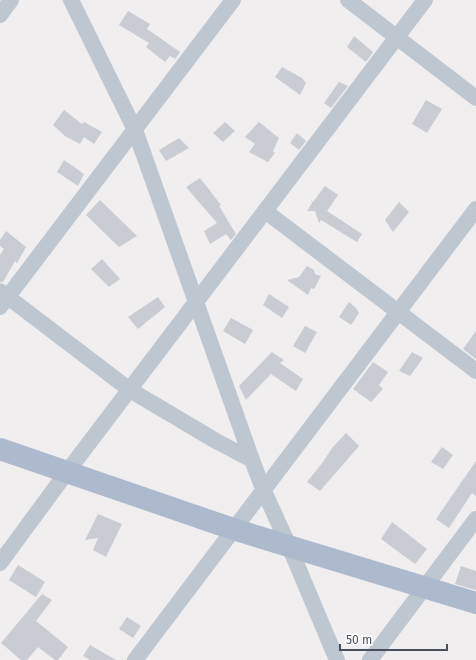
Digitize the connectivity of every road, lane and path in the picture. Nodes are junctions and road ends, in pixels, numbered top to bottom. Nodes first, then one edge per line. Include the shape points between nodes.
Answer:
1 (11, 0) edge
2 (71, 0) edge
3 (233, 0) edge
4 (348, 0) edge
5 (426, 0) edge
6 (0, 15) edge
7 (397, 38) junction
8 (476, 98) edge
9 (135, 130) junction
10 (476, 209) edge
11 (266, 211) junction
12 (3, 298) edge
13 (196, 303) junction
14 (398, 312) junction
15 (476, 371) edge
16 (130, 390) junction
17 (0, 449) edge
18 (252, 460) junction
19 (67, 472) junction
20 (263, 489) junction
21 (476, 519) edge
22 (233, 529) junction
23 (289, 546) junction
24 (0, 563) edge
25 (424, 588) junction
26 (476, 603) edge
27 (135, 660) edge
28 (337, 660) edge
29 (370, 660) edge

1 - 6 street
2 - 9 street
3 - 9 street
4 - 7 street
5 - 7 street
7 - 8 street
7 - 11 street
9 - 12 street
9 - 13 street
10 - 14 street
11 - 13 street
11 - 14 street
12 - 16 street
13 - 16 street
13 - 18 street
14 - 15 street
14 - 20 street
16 - 18 street
16 - 19 street
17 - 19 main road
18 - 20 street
19 - 22 main road
19 - 24 street
20 - 22 street
20 - 23 street
21 - 25 street
22 - 23 main road
22 - 27 street
23 - 25 main road
23 - 28 street
25 - 26 main road
25 - 29 street

